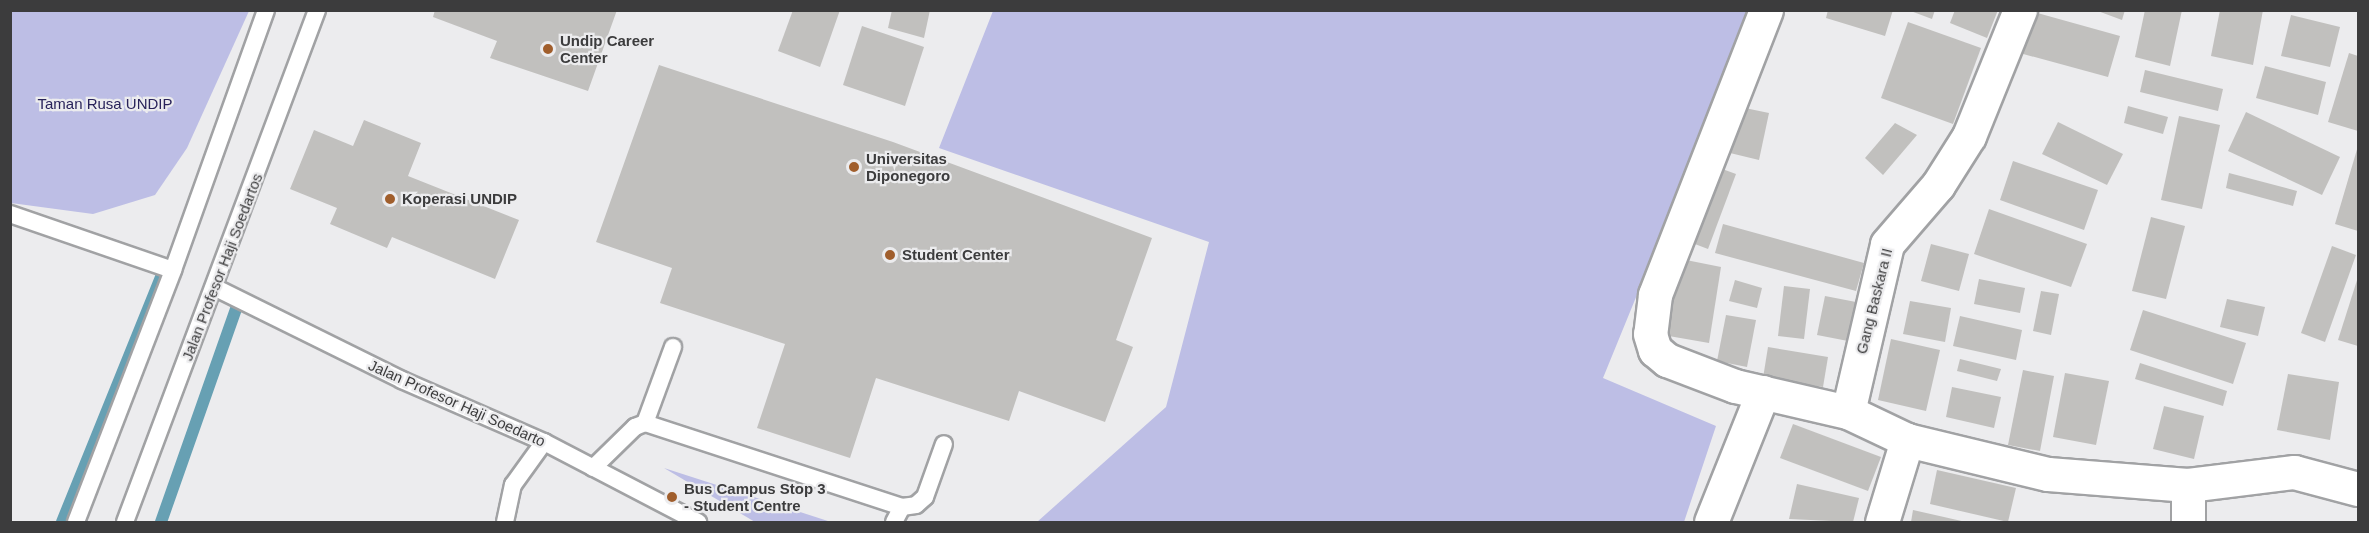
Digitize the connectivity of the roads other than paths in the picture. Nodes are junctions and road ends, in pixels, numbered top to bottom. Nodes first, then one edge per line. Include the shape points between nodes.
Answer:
1 (266, 10) edge
2 (317, 10) edge
3 (1767, 10) edge
4 (2020, 10) edge
5 (10, 214) edge
6 (173, 270) junction
7 (214, 287) junction
8 (673, 347) dead end
9 (1763, 392) junction
10 (1848, 412) junction
11 (645, 423) junction
12 (1907, 440) junction
13 (544, 442) junction
14 (944, 444) dead end
15 (593, 468) junction
16 (2188, 485) junction
17 (2358, 489) edge
18 (898, 515) edge
19 (76, 522) edge
20 (125, 522) edge
21 (505, 522) edge
22 (698, 522) edge
23 (1712, 522) edge
24 (1882, 522) edge
25 (2188, 522) edge

1 - 6 lane
2 - 7 lane, Jalan Profesor Haji Soedartos
3 - 9 street via 1654,295 1650,334 1655,350 1666,360
4 - 10 street, Gang Baskara II via 1969,136 1938,185 1887,244
5 - 6 lane
6 - 19 lane
7 - 13 lane, Jalan Profesor Haji Soedarto via 402,380
7 - 20 lane, Jalan Profesor Haji Soedartos
8 - 11 lane
9 - 10 street
9 - 23 street
10 - 12 street
11 - 15 lane via 635,427
11 - 18 lane
12 - 16 street via 2049,474
12 - 24 street
13 - 15 lane, Jalan Profesor Haji Soedarto
13 - 21 lane via 513,485
14 - 18 lane via 925,497
15 - 22 lane, Jalan Profesor Haji Soedarto
16 - 17 street via 2294,472
16 - 25 street

